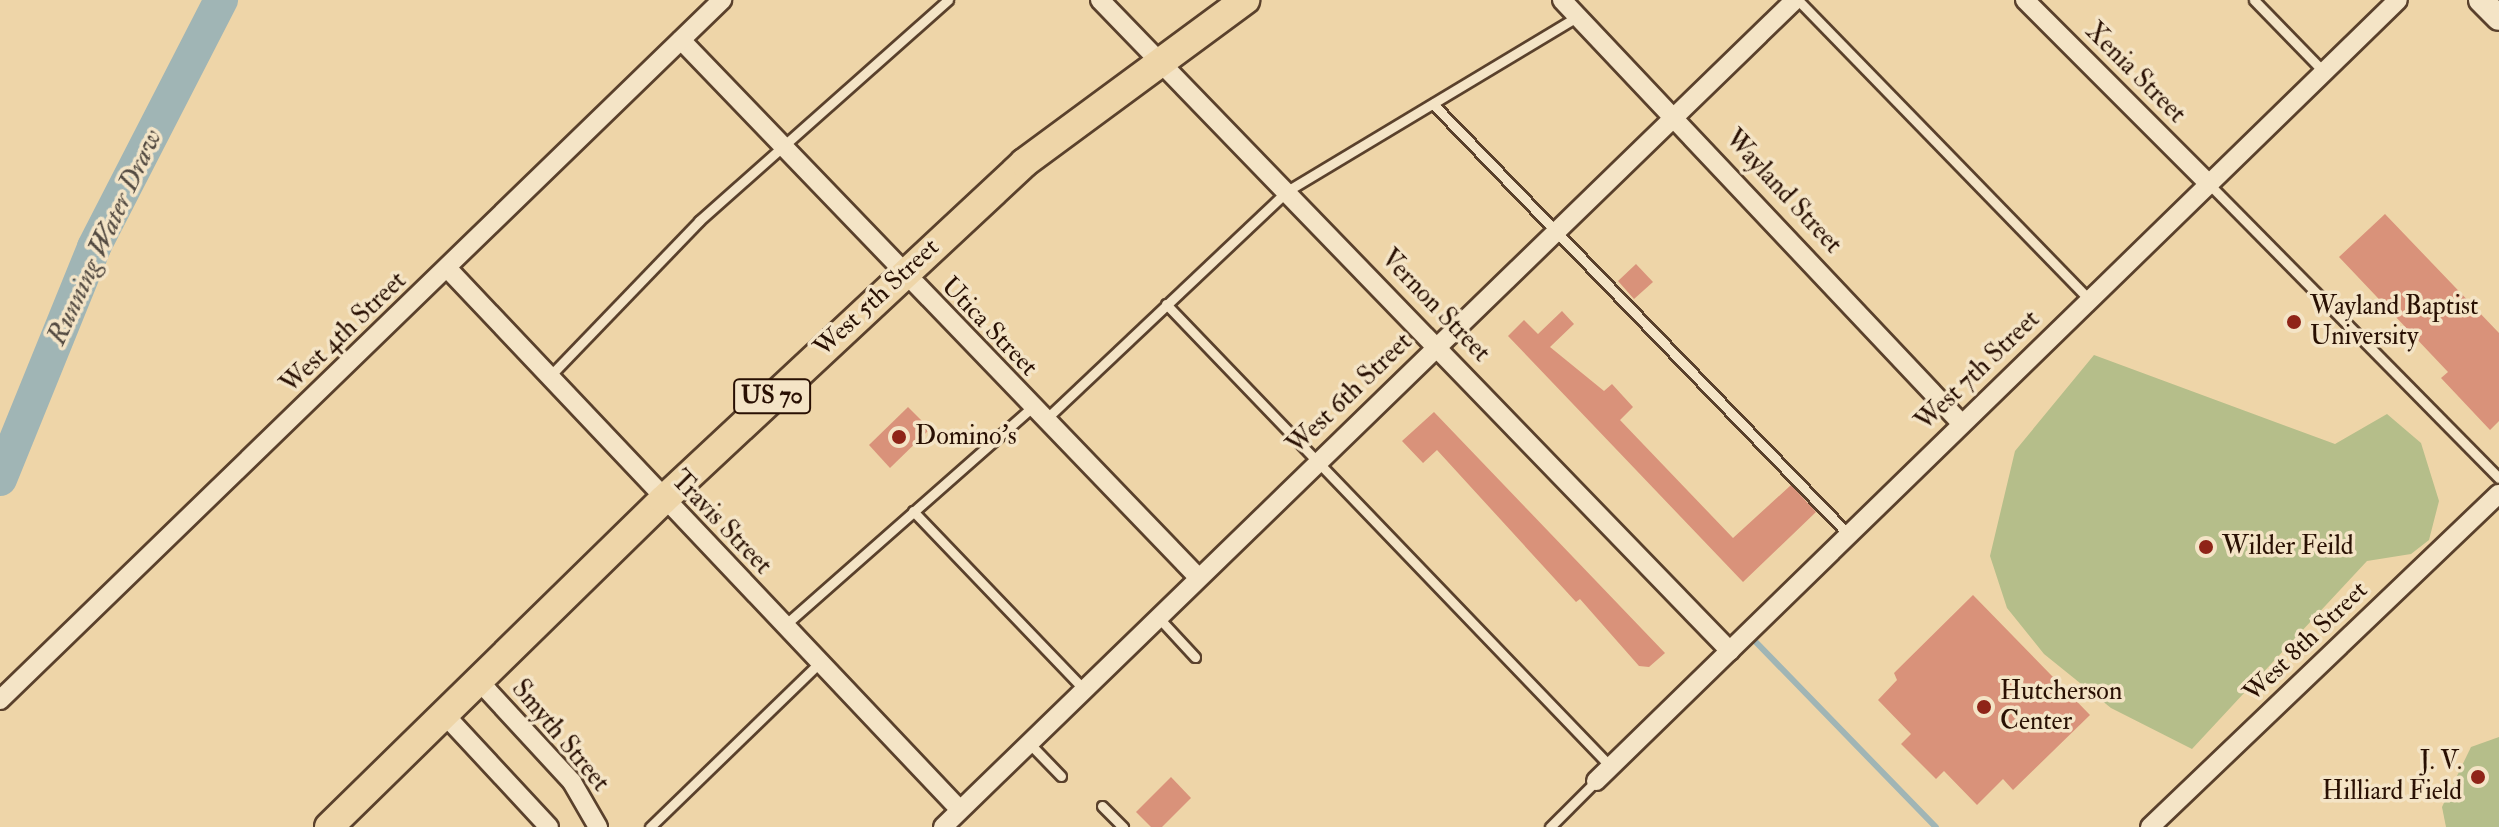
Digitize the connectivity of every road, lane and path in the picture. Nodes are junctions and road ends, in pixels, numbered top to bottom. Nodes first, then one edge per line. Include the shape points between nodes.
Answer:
1 (722, 0) edge
2 (948, 0) edge
3 (1100, 0) edge
4 (1245, 0) edge
5 (1562, 0) edge
6 (1796, 0) edge
7 (2025, 0) edge
8 (2254, 0) edge
9 (2398, 0) edge
10 (2481, 0) edge
11 (1578, 16) junction
12 (2499, 18) edge
13 (681, 40) junction
14 (1160, 61) junction
15 (2325, 73) junction
16 (1433, 104) junction
17 (1675, 114) junction
18 (782, 145) junction
19 (2208, 183) junction
20 (1287, 191) junction
21 (1556, 230) junction
22 (449, 270) junction
23 (901, 275) junction
24 (2090, 300) junction
25 (1166, 304) junction
26 (1437, 345) junction
27 (548, 378) junction
28 (1038, 414) junction
29 (1961, 423) junction
30 (1315, 464) junction
31 (2499, 478) edge
32 (2499, 494) edge
33 (663, 500) junction
34 (913, 511) junction
35 (1849, 535) junction
36 (1198, 577) junction
37 (1157, 616) junction
38 (784, 626) junction
39 (1730, 651) junction
40 (1195, 657) dead end
41 (819, 663) junction
42 (478, 680) junction
43 (1083, 688) junction
44 (0, 700) edge
45 (444, 714) junction
46 (1029, 743) junction
47 (1611, 767) junction
48 (1061, 776) dead end
49 (1596, 781) joint
50 (1102, 806) dead end
51 (960, 810) junction
52 (329, 827) edge
53 (549, 827) edge
54 (598, 827) edge
55 (650, 827) edge
56 (943, 827) edge
57 (1123, 827) edge
58 (1550, 827) edge
59 (2150, 827) edge

1 - 13 street, West 4th Street
2 - 18 lane
3 - 14 street, Vernon Street
4 - 14 main road, West 5th Street / US 70
5 - 11 street, Wayland Street
6 - 17 street, West 6th Street
6 - 24 lane
7 - 19 street, Xenia Street
8 - 15 lane
9 - 15 street, West 7th Street
10 - 12 street
11 - 16 lane
11 - 17 street, Wayland Street
13 - 18 street, Utica Street
13 - 22 street, West 4th Street
14 - 20 street, Vernon Street
14 - 23 main road, West 5th Street / US 70 via 1024,163
15 - 19 street, West 7th Street
16 - 20 lane
16 - 21 lane
17 - 21 street, West 6th Street
17 - 29 street, Wayland Street
18 - 23 street, Utica Street
18 - 27 lane
19 - 24 street, West 7th Street
19 - 31 lane
20 - 25 lane
20 - 26 street, Vernon Street
21 - 26 street, West 6th Street
21 - 35 lane
22 - 27 street, Travis Street
22 - 44 street, West 4th Street
23 - 28 street, Utica Street
23 - 33 main road, West 5th Street / US 70
24 - 29 street, West 7th Street
25 - 28 lane
25 - 30 lane
26 - 30 street, West 6th Street
26 - 39 street, Vernon Street
27 - 33 street, Travis Street
28 - 34 lane
28 - 36 street, Utica Street
29 - 35 street, West 7th Street
30 - 36 street, West 6th Street
30 - 47 lane
32 - 59 street, West 8th Street
33 - 38 street, Travis Street
33 - 42 main road, West 5th Street / US 70
34 - 38 lane
34 - 43 lane
35 - 39 street, West 7th Street
36 - 37 street, West 6th Street
37 - 40 lane
37 - 43 street, West 6th Street
38 - 41 street, Travis Street
39 - 47 street, West 7th Street
41 - 51 street, Travis Street
41 - 55 lane
42 - 45 main road, West 5th Street / US 70
42 - 54 street, Smyth Street via 572,782
43 - 46 street, West 6th Street
45 - 52 main road, West 5th Street / US 70
45 - 53 street
46 - 48 lane
46 - 51 street, West 6th Street
47 - 49 street, West 7th Street
49 - 58 lane
50 - 57 lane
51 - 56 street, West 6th Street

